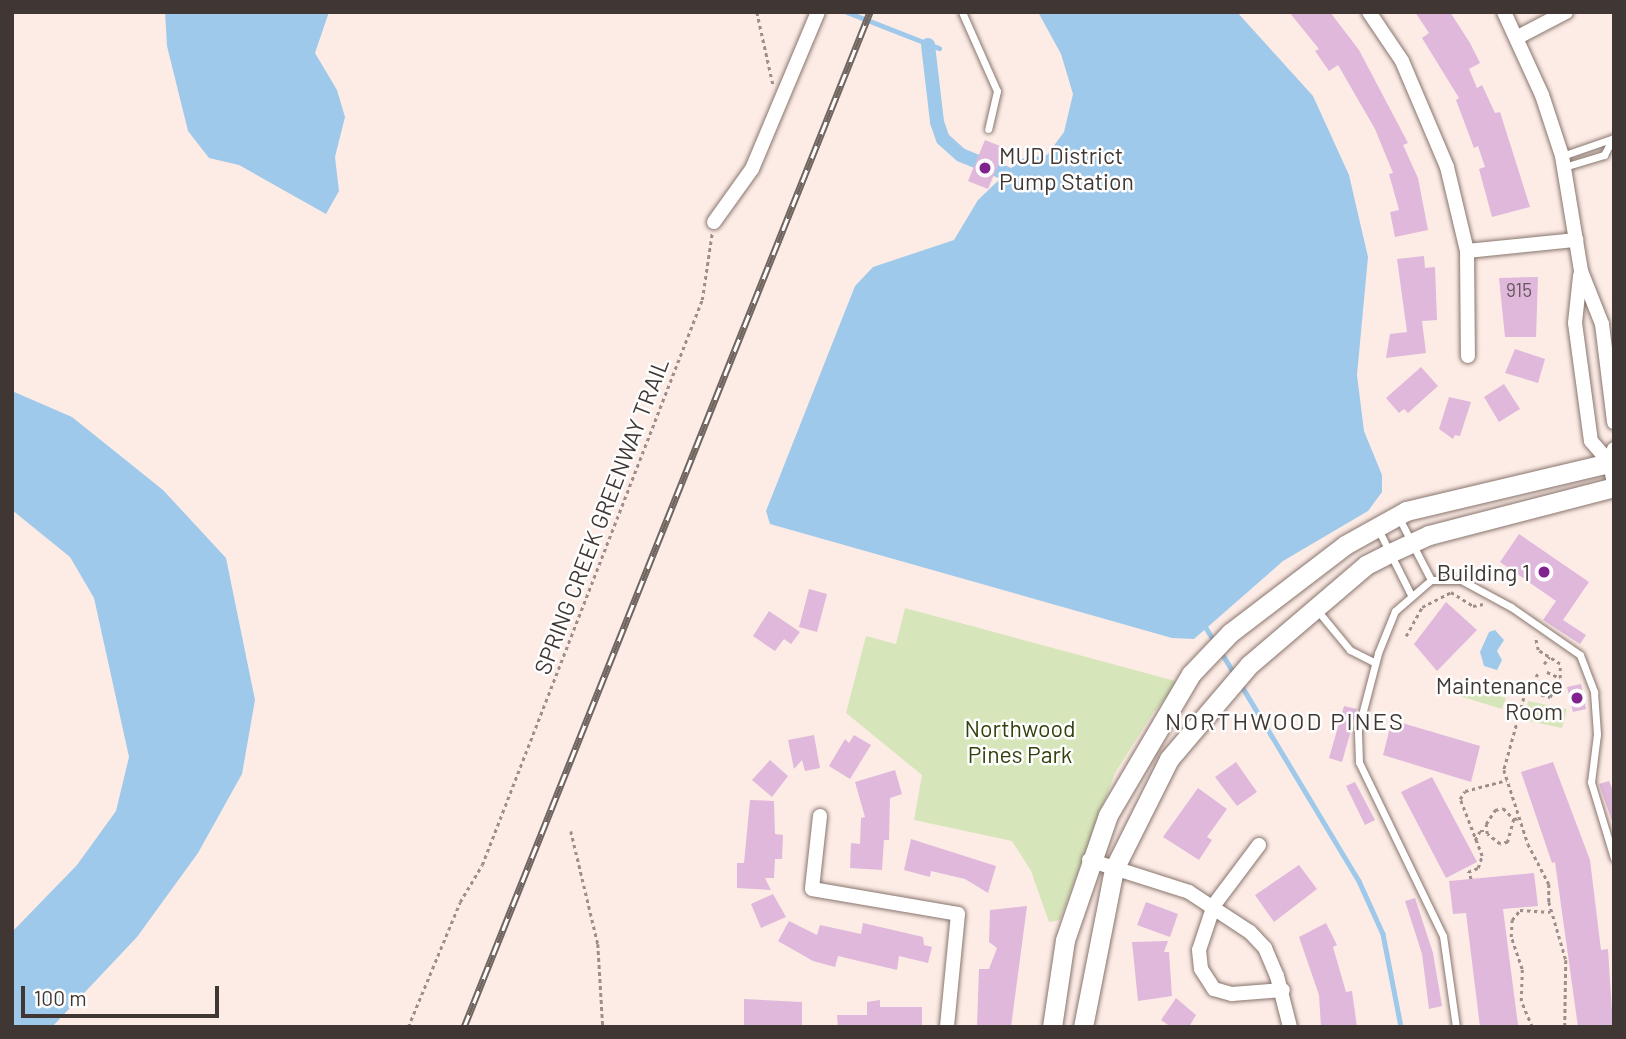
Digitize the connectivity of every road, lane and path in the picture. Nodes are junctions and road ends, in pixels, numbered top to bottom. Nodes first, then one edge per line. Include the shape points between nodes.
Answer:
1 (757, 12) edge
2 (818, 12) edge
3 (962, 12) edge
4 (1370, 12) edge
5 (1504, 12) edge
6 (1566, 12) edge
7 (1517, 37) junction
8 (773, 91) dead end
9 (988, 129) dead end
10 (1613, 138) edge
11 (1563, 161) junction
12 (713, 222) joint
13 (1576, 240) junction
14 (1467, 251) junction
15 (1581, 271) junction
16 (1468, 356) dead end
17 (1611, 376) edge
18 (1614, 422) edge
19 (1612, 458) edge
20 (1614, 485) edge
21 (1398, 516) junction
22 (1377, 527) junction
23 (1411, 544) junction
24 (1390, 553) junction
25 (1431, 580) junction
26 (1411, 595) junction
27 (1487, 603) dead end
28 (1315, 607) junction
29 (1525, 628) dead end
30 (1406, 636) dead end
31 (1549, 657) junction
32 (1375, 663) junction
33 (1544, 664) dead end
34 (1547, 672) dead end
35 (1538, 674) dead end
36 (1560, 678) junction
37 (1528, 691) junction
38 (1507, 780) junction
39 (820, 816) dead end
40 (1520, 818) junction
41 (1514, 819) junction
42 (571, 831) dead end
43 (1487, 831) junction
44 (1475, 840) junction
45 (1259, 845) dead end
46 (1614, 858) edge
47 (1089, 860) junction
48 (1115, 869) junction
49 (1471, 879) dead end
50 (1213, 905) junction
51 (1551, 912) junction
52 (1283, 990) junction
53 (408, 1027) edge
54 (603, 1027) edge
55 (947, 1027) edge
56 (1052, 1027) edge
57 (1083, 1027) edge
58 (1290, 1027) edge
59 (1456, 1027) edge
60 (1532, 1027) edge
61 (1566, 1027) edge

1 - 8 path via 772,65
2 - 12 street via 752,169
3 - 9 lane via 997,91
4 - 14 street via 1429,115
5 - 7 street
6 - 7 street
7 - 11 street
10 - 11 lane
10 - 11 lane via 1604,155
11 - 13 street
12 - 53 path, SPRING CREEK GREENWAY TRAIL via 702,300 482,865 460,902
13 - 14 street
13 - 15 street
14 - 16 street
15 - 17 street via 1602,324
15 - 19 street via 1575,323 1591,441
17 - 18 street
19 - 20 street
19 - 21 street
20 - 23 street via 1429,535
21 - 22 street
21 - 23 lane
22 - 24 lane
22 - 47 street via 1345,545 1230,633 1191,674 1127,779
23 - 24 street
23 - 25 lane
24 - 26 lane
24 - 28 street via 1366,565
25 - 26 lane
25 - 46 lane via 1461,580 1511,607 1580,655 1594,692 1597,734 1591,782
26 - 32 lane via 1395,611
27 - 30 path via 1473,606 1451,592 1422,607
28 - 32 lane via 1350,650
28 - 48 street via 1249,665 1168,759
29 - 31 path via 1535,634 1538,650
31 - 33 path
31 - 36 path via 1560,664
32 - 59 lane via 1358,730 1359,762 1443,936
34 - 36 path
35 - 37 path
36 - 37 path via 1550,696
37 - 38 path via 1504,770
38 - 40 path
38 - 44 path via 1465,791 1460,799
39 - 55 street via 812,890 958,914
40 - 41 path
40 - 51 path via 1546,874
41 - 43 path via 1503,808 1495,810
41 - 43 path via 1508,842 1500,844
42 - 54 path via 598,944
43 - 44 path via 1480,831
44 - 49 path via 1482,856 1478,869 1468,872
45 - 50 street
47 - 48 street
47 - 56 street via 1065,940
48 - 50 street via 1164,882
48 - 57 street
50 - 52 street via 1265,948
50 - 52 street via 1199,950 1200,969 1214,989 1232,994
51 - 60 path via 1520,910 1513,920 1511,937 1522,969 1521,1001
51 - 61 path via 1566,960
52 - 58 street

